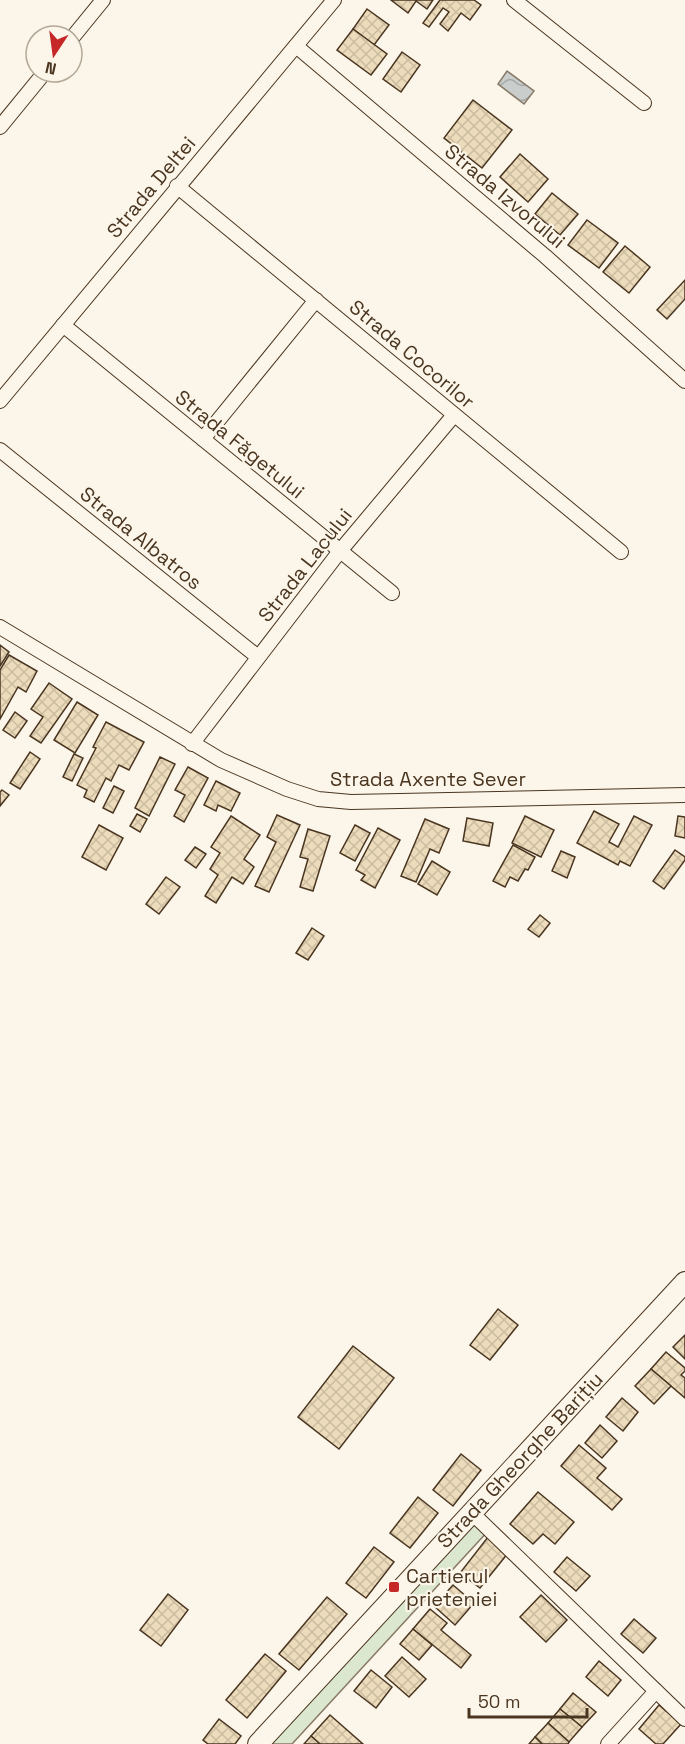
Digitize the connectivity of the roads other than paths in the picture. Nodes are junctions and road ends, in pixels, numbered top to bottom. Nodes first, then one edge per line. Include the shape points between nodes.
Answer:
1 (103, 0) edge
2 (334, 0) edge
3 (513, 0) edge
4 (83, 24) edge
5 (296, 46) junction
6 (35, 84) edge
7 (644, 103) dead end
8 (0, 127) edge
9 (177, 186) junction
10 (316, 300) junction
11 (63, 324) junction
12 (685, 381) edge
13 (0, 401) edge
14 (454, 415) junction
15 (203, 439) junction
16 (0, 450) edge
17 (340, 551) junction
18 (621, 552) dead end
19 (392, 593) dead end
20 (0, 627) edge
21 (258, 657) junction
22 (192, 744) junction
23 (685, 795) edge
24 (685, 1282) edge
25 (472, 1513) junction
26 (656, 1691) junction
27 (685, 1719) edge
28 (258, 1744) edge
29 (608, 1744) edge

1 - 4 street
2 - 5 street, Strada Deltei
3 - 7 street
5 - 9 street, Strada Deltei
5 - 12 street, Strada Izvorului via 536,248
6 - 8 street
9 - 10 street, Strada Cocorilor
9 - 11 street, Strada Deltei
10 - 14 street, Strada Cocorilor
10 - 15 street
11 - 13 street, Strada Deltei
11 - 15 street, Strada Făgetului
14 - 17 street, Strada Lacului
14 - 18 street, Strada Cocorilor
15 - 17 street, Strada Făgetului
16 - 21 street, Strada Albatros
17 - 19 street, Strada Făgetului
17 - 21 street, Strada Lacului
20 - 22 street, Strada Axente Sever
21 - 22 street, Strada Lacului
22 - 23 street, Strada Axente Sever via 287,789 318,799 351,802
24 - 25 main road, Strada Gheorghe Barițiu
25 - 26 street
25 - 28 main road, Strada Gheorghe Barițiu
26 - 27 street
26 - 29 street

